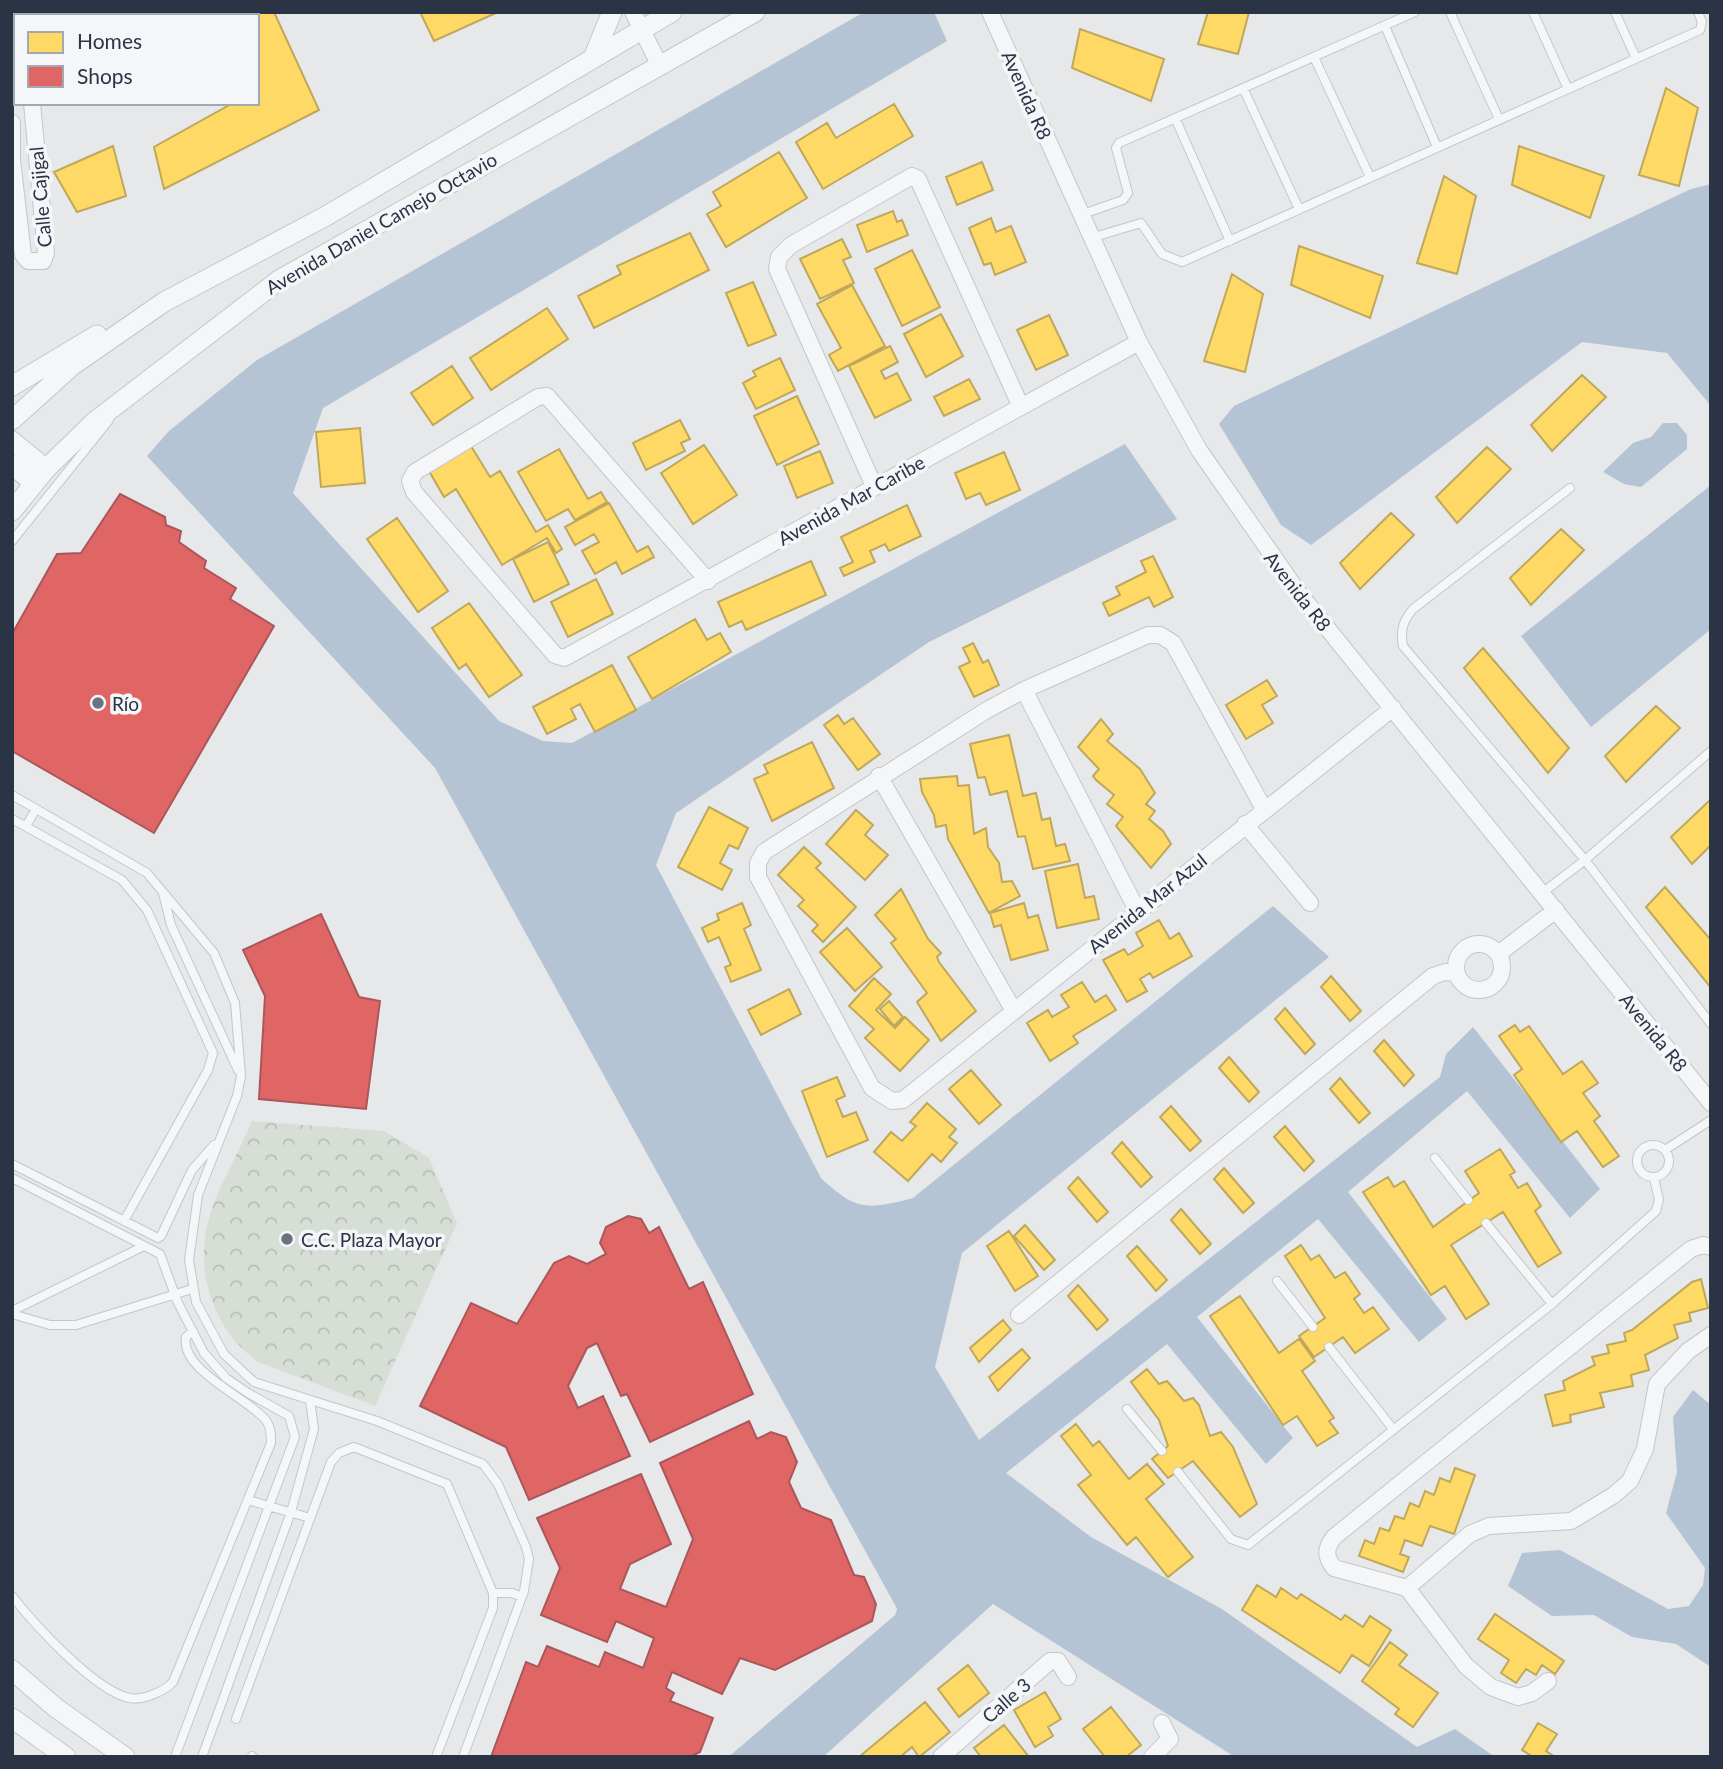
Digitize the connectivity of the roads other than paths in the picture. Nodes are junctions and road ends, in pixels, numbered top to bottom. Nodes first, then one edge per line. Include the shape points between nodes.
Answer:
1 (612, 12) edge
2 (633, 12) edge
3 (672, 12) edge
4 (755, 12) edge
5 (990, 12) edge
6 (1415, 12) edge
7 (1450, 12) edge
8 (1533, 12) edge
9 (1615, 12) edge
10 (1698, 12) edge
11 (1384, 26) junction
12 (642, 30) junction
13 (1314, 57) junction
14 (593, 58) junction
15 (1636, 58) junction
16 (659, 64) junction
17 (1243, 88) junction
18 (1568, 89) junction
19 (33, 110) edge
20 (1175, 118) junction
21 (1499, 119) junction
22 (12, 124) edge
23 (1437, 147) junction
24 (1370, 177) junction
25 (1299, 209) junction
26 (1080, 215) junction
27 (1091, 238) junction
28 (1230, 241) junction
29 (164, 302) junction
30 (1139, 342) junction
31 (12, 386) edge
32 (135, 389) junction
33 (1021, 407) junction
34 (12, 420) edge
35 (12, 442) edge
36 (12, 465) edge
37 (40, 476) junction
38 (874, 486) junction
39 (1570, 488) dead end
40 (12, 511) edge
41 (12, 541) edge
42 (708, 581) junction
43 (1024, 690) junction
44 (1393, 708) junction
45 (1711, 751) edge
46 (879, 776) junction
47 (12, 795) edge
48 (36, 809) junction
49 (1264, 809) junction
50 (12, 819) edge
51 (1245, 824) junction
52 (26, 827) junction
53 (1585, 860) junction
54 (162, 891) junction
55 (1542, 893) junction
56 (1310, 903) dead end
57 (1138, 910) junction
58 (1556, 910) junction
59 (1498, 954) junction
60 (1456, 973) junction
61 (1014, 1011) junction
62 (1711, 1024) edge
63 (241, 1076) junction
64 (1711, 1103) edge
65 (1711, 1120) edge
66 (216, 1143) junction
67 (1665, 1150) junction
68 (1435, 1158) dead end
69 (12, 1164) edge
70 (12, 1178) edge
71 (1654, 1178) junction
72 (1468, 1200) dead end
73 (124, 1221) junction
74 (1486, 1223) dead end
75 (144, 1246) junction
76 (1711, 1247) edge
77 (1277, 1281) dead end
78 (192, 1290) junction
79 (175, 1295) junction
80 (1552, 1304) junction
81 (12, 1312) edge
82 (1019, 1315) dead end
83 (1313, 1327) dead end
84 (193, 1331) junction
85 (1711, 1335) edge
86 (1329, 1347) dead end
87 (310, 1400) junction
88 (1127, 1409) dead end
89 (1393, 1429) junction
90 (1162, 1451) dead end
91 (1178, 1472) dead end
92 (248, 1500) junction
93 (269, 1504) junction
94 (292, 1512) junction
95 (310, 1518) junction
96 (1407, 1588) junction
97 (493, 1593) junction
98 (12, 1596) edge
99 (522, 1597) junction
100 (12, 1670) edge
101 (1068, 1677) dead end
102 (1548, 1681) dead end
103 (12, 1718) edge
104 (236, 1718) dead end
105 (1162, 1723) dead end
106 (66, 1757) edge
107 (125, 1757) edge
108 (175, 1757) edge
109 (202, 1757) edge
110 (436, 1757) edge
111 (463, 1757) edge
112 (941, 1757) edge
113 (1153, 1757) edge

1 - 14 street
2 - 12 street
3 - 12 street, Avenida Daniel Camejo Octavio
4 - 16 street, Avenida Daniel Camejo Octavio
5 - 26 street, Avenida R8
6 - 11 lane
7 - 21 lane
8 - 18 lane
9 - 15 lane
10 - 15 lane via 1700,30
11 - 13 lane
11 - 23 lane
12 - 14 street, Avenida Daniel Camejo Octavio
12 - 16 street
13 - 17 lane
13 - 24 lane
14 - 29 street, Avenida Daniel Camejo Octavio via 326,216
15 - 18 lane
16 - 32 street, Avenida Daniel Camejo Octavio via 279,280
17 - 20 lane
17 - 25 lane
18 - 21 lane
19 - 22 street
19 - 22 street, Calle Cajigal via 46,253 43,261 28,261 23,256
20 - 26 lane via 1115,148 1128,192 1124,200
20 - 28 lane
21 - 23 lane
23 - 24 lane
24 - 25 lane
25 - 28 lane
26 - 27 street, Avenida R8
27 - 28 lane via 1141,223 1162,254 1182,262
27 - 30 street, Avenida R8
29 - 31 street
29 - 34 street, Avenida Daniel Camejo Octavio via 74,365
30 - 33 street, Avenida Mar Caribe
30 - 44 street, Avenida R8 via 1199,450 1259,540
32 - 37 street, Avenida Daniel Camejo Octavio
32 - 41 lane
33 - 38 street, Avenida Mar Caribe
33 - 38 street via 918,179 912,176 790,244 779,257 777,269
35 - 37 street
36 - 37 street
37 - 40 street, Avenida Daniel Camejo Octavio
38 - 42 street, Avenida Mar Caribe
39 - 53 lane via 1413,608 1401,634 1404,646
42 - 42 street, Avenida Mar Caribe via 564,658 555,655 414,492 410,481 415,472 538,397 547,396
43 - 46 street
43 - 49 street via 1148,635 1167,637
43 - 57 street
44 - 49 street, Avenida Mar Azul
44 - 55 street, Avenida R8
45 - 53 lane
46 - 61 street
46 - 61 street, Avenida Mar Azul via 764,852 758,863 758,877 872,1088 892,1101 903,1100
47 - 48 lane
48 - 52 lane
48 - 54 lane via 147,873
49 - 51 street, Avenida Mar Azul
50 - 52 lane
51 - 56 street
51 - 57 street, Avenida Mar Azul
52 - 73 lane via 132,889 214,1056
53 - 55 lane
53 - 62 lane
54 - 63 lane via 171,925
54 - 63 lane via 214,953 235,1003
55 - 58 street, Avenida R8
57 - 61 street, Avenida Mar Azul
58 - 59 street
58 - 64 street, Avenida R8
59 - 60 street via 1490,946 1469,945 1456,962
59 - 60 street via 1501,976 1493,986 1471,989
60 - 82 street via 1433,976
63 - 66 lane via 237,1097
65 - 67 lane
66 - 73 lane via 192,1170 160,1237
66 - 78 lane via 193,1225
67 - 71 lane via 1667,1171
67 - 71 lane via 1647,1145 1639,1151 1638,1169
68 - 72 lane
69 - 73 lane
70 - 75 lane
71 - 80 lane via 1659,1199 1656,1211
74 - 80 lane
75 - 79 lane via 162,1257
75 - 81 lane
76 - 96 street via 1691,1249 1327,1547 1327,1559 1334,1568
77 - 83 lane
78 - 79 lane
78 - 87 lane via 205,1323 239,1371 254,1382
79 - 81 lane via 76,1325 50,1325
79 - 84 lane
80 - 89 lane
84 - 92 lane via 186,1337 186,1345 197,1362 269,1425 271,1443
84 - 93 lane via 204,1353 226,1378 289,1416 295,1437
85 - 96 street via 1688,1351 1657,1384 1645,1449 1629,1480 1614,1495 1571,1521 1512,1523 1471,1534
86 - 89 lane
87 - 94 lane via 314,1429
87 - 99 lane via 484,1464 526,1547 528,1569
88 - 90 lane
89 - 91 lane via 1248,1545 1231,1539
92 - 93 lane
92 - 98 lane via 173,1682 163,1690 136,1699 123,1696 77,1664
93 - 94 lane
93 - 108 lane
94 - 95 lane
94 - 109 lane
95 - 97 lane via 331,1462 346,1449 354,1447 443,1480
95 - 104 lane
96 - 102 street via 1466,1665 1491,1687 1518,1697
97 - 99 lane
97 - 110 lane via 493,1608
99 - 111 lane
100 - 107 street
101 - 112 street, Calle 3 via 1058,1661 1050,1661
103 - 106 street
105 - 113 street via 1170,1739

